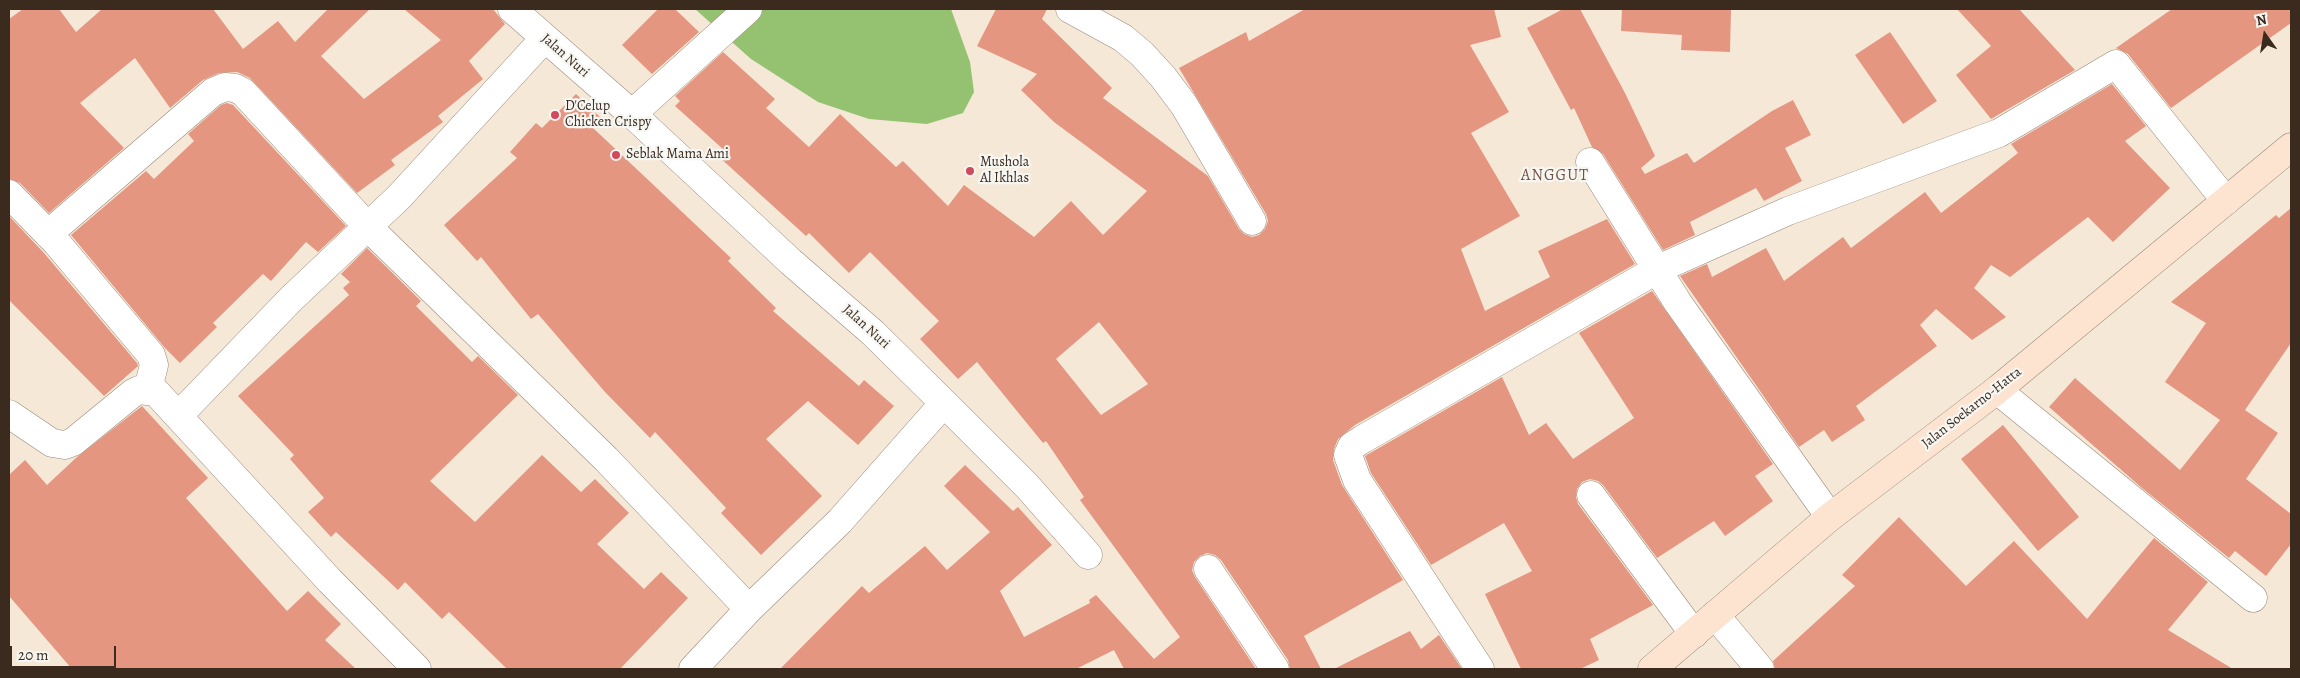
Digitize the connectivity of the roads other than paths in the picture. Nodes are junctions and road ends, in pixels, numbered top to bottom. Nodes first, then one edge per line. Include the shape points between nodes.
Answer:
1 (512, 9) edge
2 (748, 9) edge
3 (1070, 9) edge
4 (544, 39) junction
5 (632, 114) junction
6 (2291, 147) edge
7 (1590, 162) dead end
8 (9, 194) edge
9 (2226, 201) junction
10 (1252, 221) dead end
11 (368, 227) junction
12 (48, 234) junction
13 (1658, 269) junction
14 (148, 389) junction
15 (1997, 390) junction
16 (944, 403) junction
17 (9, 414) edge
18 (178, 416) junction
19 (1591, 495) dead end
20 (1830, 517) junction
21 (1088, 555) dead end
22 (1208, 569) dead end
23 (2253, 598) dead end
24 (749, 608) junction
25 (1715, 615) junction
26 (1694, 634) junction
27 (417, 669) edge
28 (693, 669) edge
29 (1275, 669) edge
30 (1480, 669) edge
31 (1652, 669) edge
32 (1760, 669) edge

1 - 4 street, Jalan Nuri
2 - 5 street
3 - 10 street via 1123,38 1163,77 1184,105
4 - 5 street, Jalan Nuri
4 - 11 street
5 - 16 street, Jalan Nuri via 791,262 873,332
6 - 9 main road, Jalan Soekarno-Hatta
7 - 13 street
8 - 12 street
9 - 13 street via 2116,64 1999,133 1788,211
9 - 15 main road, Jalan Soekarno-Hatta
11 - 12 street via 243,92 225,87 213,92
11 - 18 street via 291,299
11 - 24 street via 493,346
12 - 14 street via 151,355 154,365
13 - 20 street via 1678,303
13 - 30 street via 1352,446 1348,455 1357,480
14 - 17 street via 133,393 65,445 52,443
14 - 18 street via 162,397
15 - 20 main road, Jalan Soekarno-Hatta
15 - 23 street
16 - 21 street, Jalan Nuri via 1027,486
16 - 24 street via 840,521
18 - 27 street via 330,581
19 - 26 street
20 - 25 main road, Jalan Soekarno-Hatta
22 - 29 street
24 - 28 street
25 - 26 main road, Jalan Soekarno-Hatta
25 - 32 street
26 - 31 main road, Jalan Soekarno-Hatta

